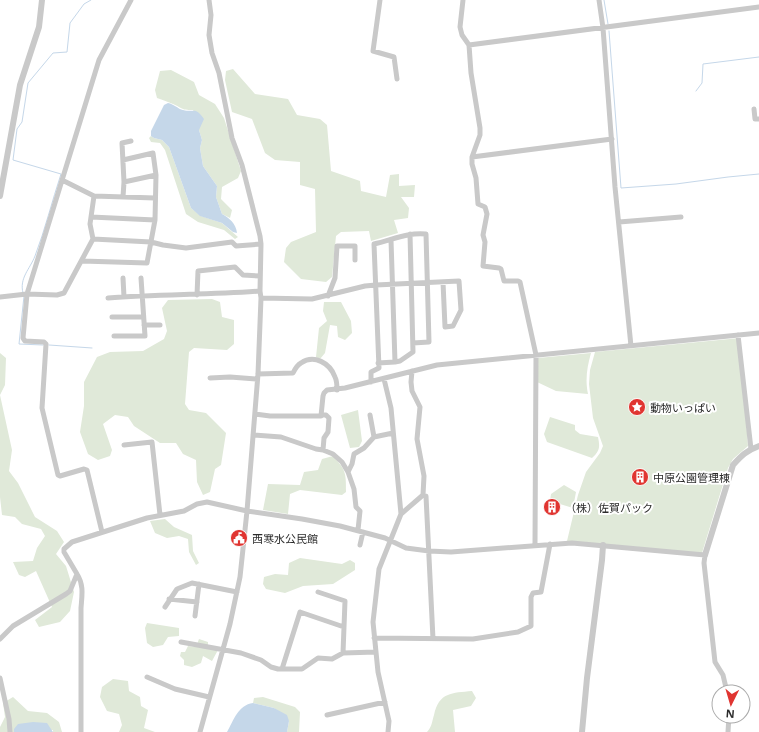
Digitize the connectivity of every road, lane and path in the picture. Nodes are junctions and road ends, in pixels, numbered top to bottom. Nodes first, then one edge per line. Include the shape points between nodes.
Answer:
1 (42, 0) edge
2 (131, 0) edge
3 (209, 0) edge
4 (380, 0) edge
5 (463, 0) edge
6 (599, 0) edge
7 (759, 7) edge
8 (603, 28) junction
9 (469, 45) junction
10 (397, 79) dead end
11 (754, 109) dead end
12 (759, 119) edge
13 (612, 139) junction
14 (132, 141) dead end
15 (472, 158) junction
16 (123, 160) junction
17 (156, 175) junction
18 (62, 180) junction
19 (124, 182) junction
20 (0, 196) edge
21 (94, 196) junction
22 (123, 197) junction
23 (156, 198) junction
24 (91, 217) junction
25 (682, 217) dead end
26 (155, 220) junction
27 (619, 222) junction
28 (410, 234) junction
29 (93, 239) junction
30 (391, 240) junction
31 (151, 242) junction
32 (261, 244) junction
33 (355, 260) dead end
34 (82, 261) junction
35 (260, 276) junction
36 (123, 278) dead end
37 (141, 278) dead end
38 (443, 282) junction
39 (410, 283) junction
40 (427, 283) junction
41 (392, 284) junction
42 (376, 285) junction
43 (260, 291) junction
44 (27, 294) junction
45 (141, 295) junction
46 (197, 295) junction
47 (328, 296) junction
48 (0, 297) edge
49 (124, 297) junction
50 (108, 298) dead end
51 (261, 298) junction
52 (112, 317) dead end
53 (143, 317) junction
54 (144, 325) junction
55 (160, 325) dead end
56 (759, 334) edge
57 (738, 335) junction
58 (114, 336) dead end
59 (413, 343) junction
60 (631, 346) junction
61 (536, 355) junction
62 (395, 362) junction
63 (378, 363) junction
64 (412, 371) junction
65 (258, 377) junction
66 (210, 378) dead end
67 (384, 379) junction
68 (371, 382) junction
69 (337, 390) junction
70 (255, 414) junction
71 (322, 415) junction
72 (370, 415) dead end
73 (393, 433) junction
74 (253, 435) junction
75 (374, 436) junction
76 (124, 444) dead end
77 (759, 446) edge
78 (751, 449) junction
79 (323, 450) junction
80 (348, 472) junction
81 (423, 495) junction
82 (247, 511) junction
83 (400, 514) junction
84 (160, 515) junction
85 (361, 531) junction
86 (102, 532) junction
87 (390, 542) junction
88 (550, 544) junction
89 (360, 545) dead end
90 (535, 545) junction
91 (603, 545) junction
92 (429, 551) junction
93 (705, 555) junction
94 (77, 574) junction
95 (199, 584) junction
96 (237, 592) junction
97 (318, 592) dead end
98 (170, 599) junction
99 (197, 602) junction
100 (165, 607) dead end
101 (196, 616) dead end
102 (344, 627) junction
103 (374, 638) junction
104 (0, 639) edge
105 (433, 639) junction
106 (181, 642) dead end
107 (223, 650) junction
108 (376, 652) junction
109 (343, 653) junction
110 (282, 669) junction
111 (146, 677) dead end
112 (0, 678) edge
113 (725, 684) edge
114 (209, 697) junction
115 (385, 702) junction
116 (327, 715) dead end
117 (10, 732) edge
118 (81, 732) edge
119 (200, 732) edge
120 (388, 732) edge
121 (582, 732) edge

1 - 20 street via 39,27 20,85
2 - 18 street via 99,60
3 - 32 street via 212,53
4 - 10 street via 373,51 394,57
5 - 9 street via 460,27
6 - 8 street
7 - 8 street
8 - 9 street
8 - 13 street
9 - 15 street via 480,128
11 - 12 street via 755,119
13 - 15 street
13 - 27 street
14 - 16 street via 122,143
15 - 61 street via 478,204 485,207 487,214 483,235 483,266 501,269 504,281 520,282
16 - 17 street via 153,153
16 - 19 street
17 - 19 street
17 - 23 street
18 - 21 street
18 - 44 street
19 - 22 street
21 - 22 street
21 - 24 street
22 - 23 street
23 - 26 street
24 - 26 street
24 - 29 street
25 - 27 street
26 - 31 street
27 - 60 street
28 - 30 street
28 - 39 street
28 - 40 street via 426,234
29 - 31 street
29 - 34 street
30 - 41 street
30 - 42 street via 374,244
31 - 32 street via 186,248 232,242 236,246
31 - 34 street via 146,263
32 - 35 street
33 - 47 street via 355,246 337,246 335,278
34 - 44 street via 64,293
35 - 43 street
35 - 46 street via 243,275 235,267 198,271
36 - 49 street
37 - 45 street
38 - 38 street via 459,281 460,310 453,326 445,327
38 - 40 street
39 - 40 street
39 - 41 street
39 - 59 street
40 - 59 street via 429,342
41 - 42 street
41 - 62 street
42 - 47 street
42 - 63 street
43 - 46 street
43 - 51 street
44 - 48 street
44 - 86 street via 23,338 44,342 46,345 42,408 56,469 60,476 87,470
45 - 46 street
45 - 49 street
45 - 53 street
47 - 51 street via 312,299
49 - 50 street
51 - 65 street
52 - 53 street
53 - 54 street
54 - 55 street
54 - 58 street via 145,336
56 - 57 street
57 - 60 street
57 - 78 street
59 - 62 street via 413,352 400,362
60 - 61 street
61 - 64 street via 437,365
61 - 90 street
62 - 63 street
63 - 68 street via 379,368 372,372
64 - 67 street
64 - 81 street via 412,391 420,407 417,439 424,476
65 - 66 street
65 - 69 street via 293,373 300,363 319,360 334,374
65 - 70 street
67 - 68 street
67 - 73 street via 391,408
68 - 69 street
69 - 71 street via 327,390 324,393
70 - 71 street via 301,417
70 - 74 street
71 - 79 street via 329,418
72 - 75 street
73 - 75 street
73 - 83 street
74 - 79 street via 281,436
74 - 82 street
75 - 80 street via 364,448 354,454
76 - 84 street via 152,442
77 - 78 street
78 - 93 street via 741,455 733,465
79 - 80 street via 333,454
80 - 85 street via 354,489 356,507 360,511
81 - 83 street
81 - 92 street via 426,496
82 - 84 street via 207,502 184,511
82 - 85 street via 302,518
82 - 96 street
83 - 87 street
84 - 86 street
85 - 87 street
85 - 89 street
86 - 94 street via 72,542 64,549
87 - 92 street via 406,548
87 - 103 street via 379,569 373,622
88 - 90 street
88 - 91 street via 572,542
88 - 105 street via 541,592 533,593 531,597 531,626 518,632 473,639
90 - 92 street via 451,552
91 - 93 street
91 - 121 street
92 - 105 street
93 - 113 street via 716,662
94 - 104 street via 66,594 13,626
94 - 118 street via 83,587
95 - 96 street
95 - 98 street via 192,583 177,589
95 - 99 street
96 - 107 street
97 - 102 street via 345,601
98 - 99 street
98 - 100 street
99 - 101 street
102 - 109 street
102 - 110 street via 300,612
103 - 105 street
103 - 108 street
106 - 107 street
107 - 110 street via 261,660 271,667
107 - 114 street
108 - 109 street
108 - 115 street
109 - 110 street via 332,659 318,658 302,669
111 - 114 street via 175,689
112 - 117 street
114 - 119 street
115 - 116 street
115 - 120 street via 389,721

